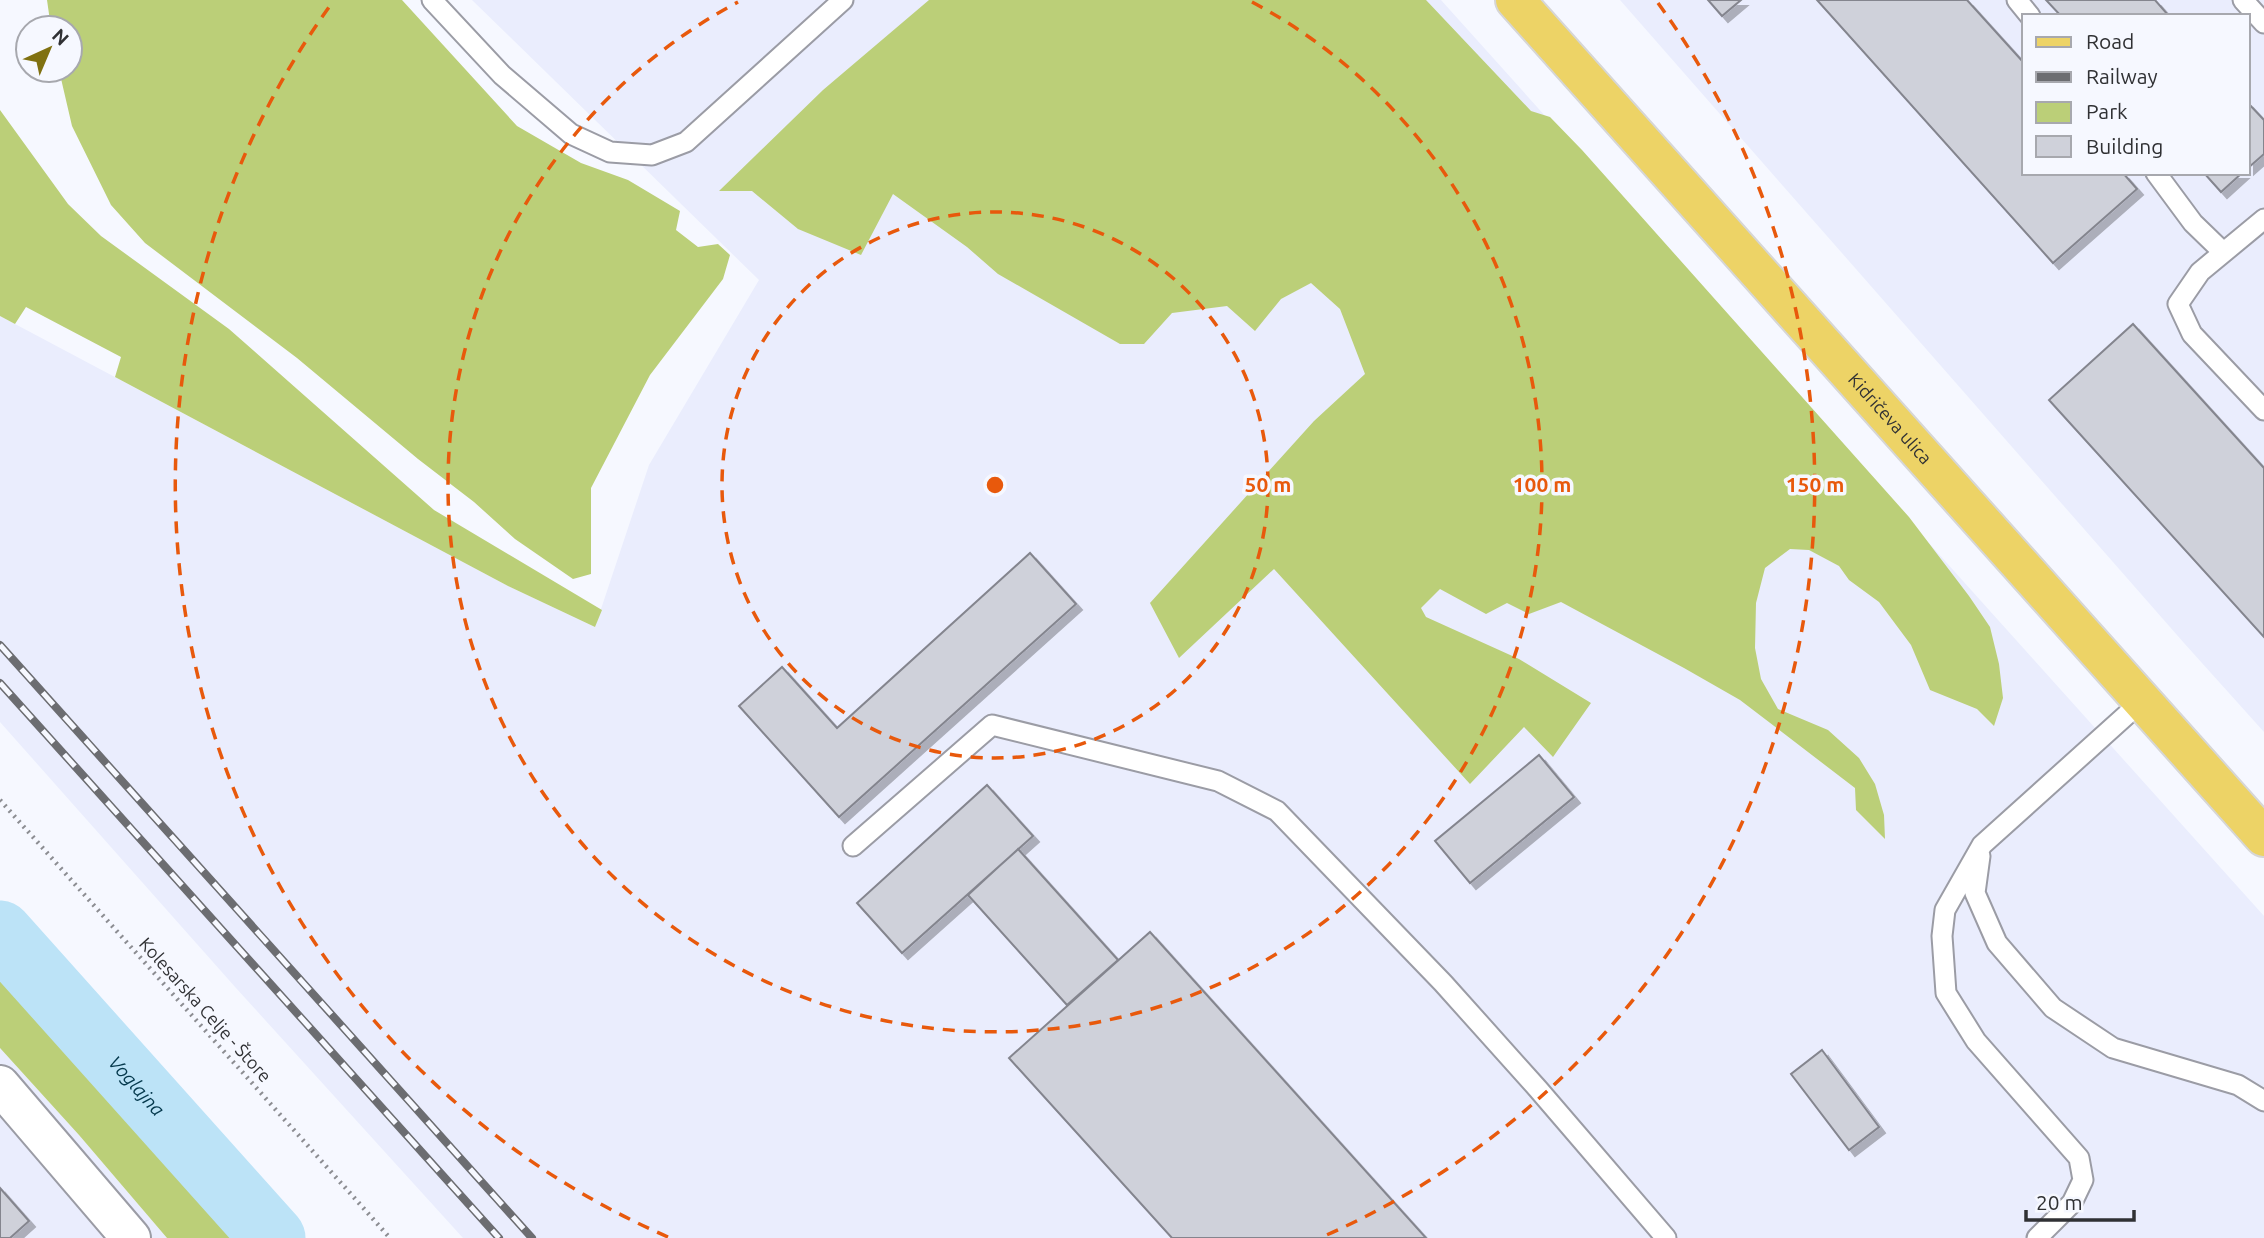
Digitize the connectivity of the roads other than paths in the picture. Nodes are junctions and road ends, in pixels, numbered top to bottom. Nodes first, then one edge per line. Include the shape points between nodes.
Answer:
1 (843, 0) edge
2 (1516, 0) edge
3 (2017, 0) edge
4 (2244, 0) edge
5 (438, 2) edge
6 (2028, 14) edge
7 (2264, 23) edge
8 (2157, 175) edge
9 (2264, 219) edge
10 (2223, 252) junction
11 (2264, 410) edge
12 (2141, 701) junction
13 (2264, 837) edge
14 (1982, 845) junction
15 (853, 846) dead end
16 (0, 1085) edge
17 (2264, 1101) edge
18 (121, 1234) edge
19 (1666, 1238) edge
20 (2037, 1238) edge

1 - 5 lane via 686,142 652,155 610,152 570,134 502,75
2 - 12 main road, Kidričeva ulica
3 - 6 lane
4 - 7 lane
8 - 10 lane via 2193,223
9 - 10 lane
10 - 11 lane via 2200,272 2178,304 2192,334
12 - 13 main road, Kidričeva ulica
12 - 14 lane
14 - 17 lane via 1975,892 1997,943 2053,1008 2113,1048 2238,1085
14 - 20 lane via 1945,910 1946,993 1976,1041 2079,1158 2083,1180 2072,1203
15 - 19 lane via 992,725 1217,781 1277,811 1443,983
16 - 18 street

